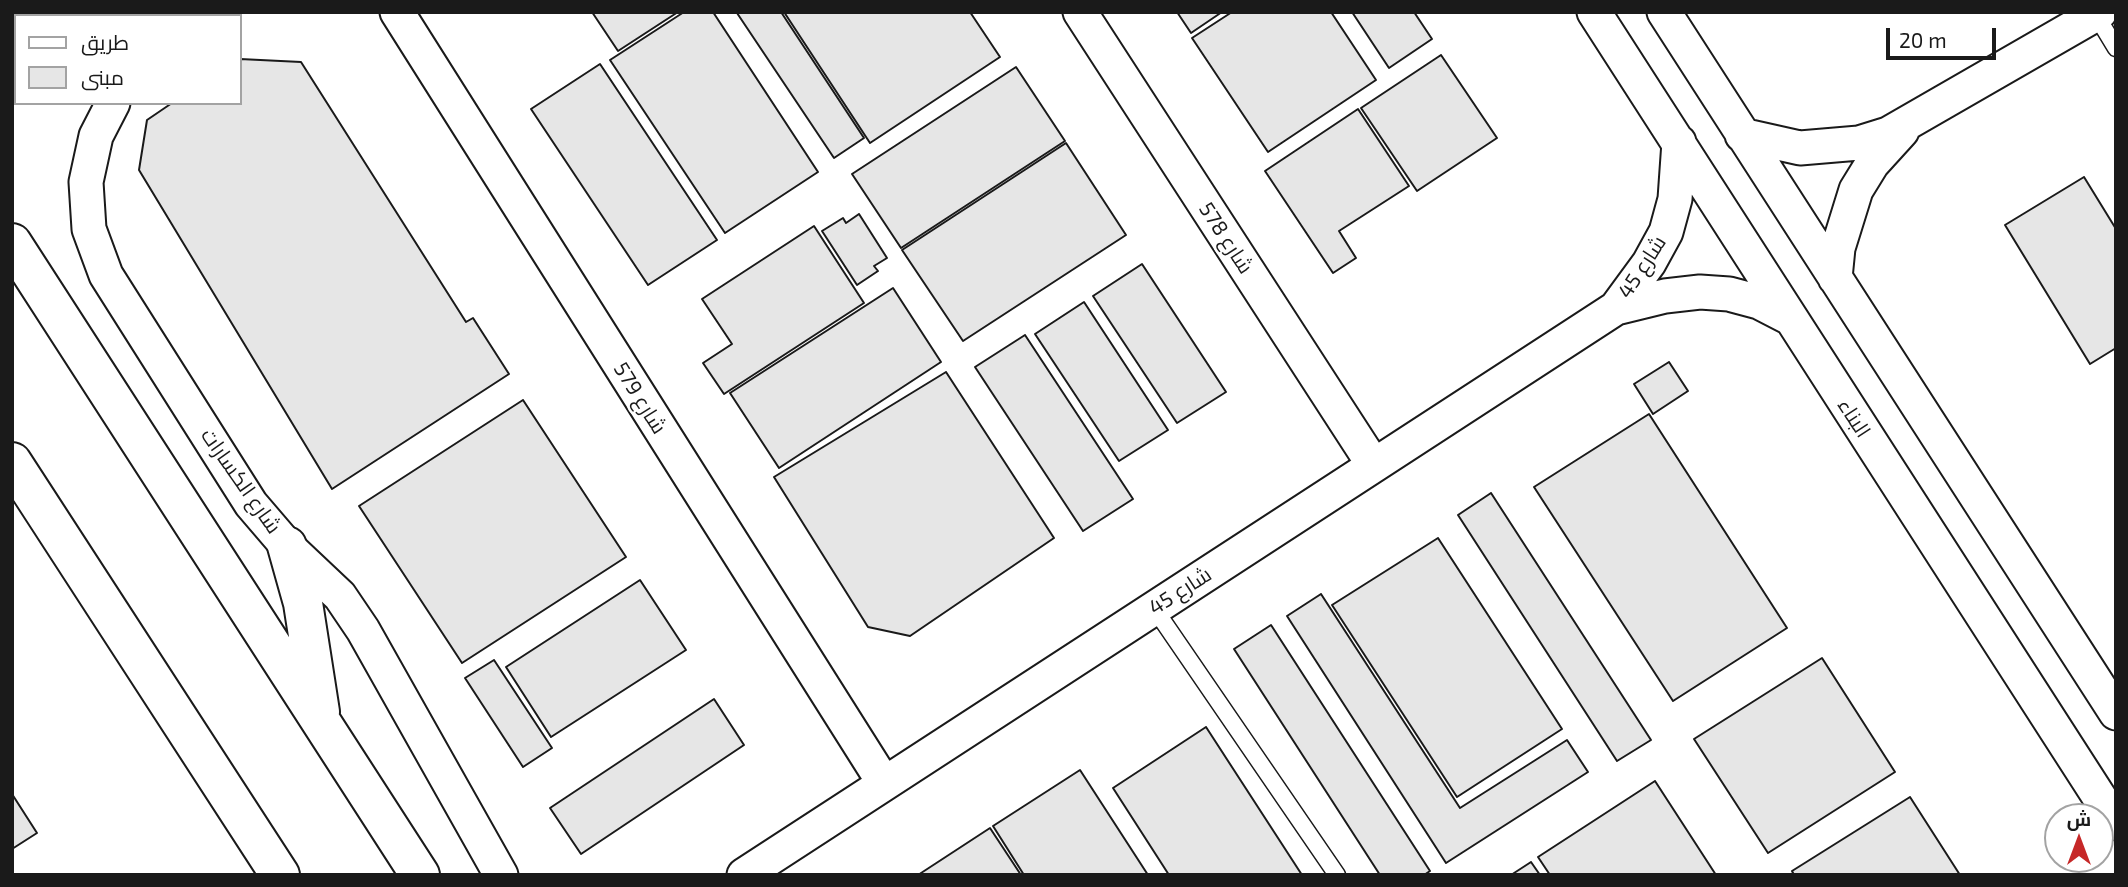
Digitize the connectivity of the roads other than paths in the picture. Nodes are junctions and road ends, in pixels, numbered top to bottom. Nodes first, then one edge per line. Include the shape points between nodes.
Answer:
1 (397, 12) edge
2 (1080, 12) edge
3 (1594, 12) edge
4 (1664, 12) edge
5 (2098, 14) edge
6 (2116, 48) edge
7 (112, 105) edge
8 (1914, 120) junction
9 (1742, 135) junction
10 (1679, 142) junction
11 (12, 243) edge
12 (1835, 278) junction
13 (1616, 308) junction
14 (1790, 318) junction
15 (12, 462) edge
16 (1373, 464) junction
17 (287, 546) junction
18 (1153, 608) junction
19 (2116, 713) edge
20 (321, 722) junction
21 (884, 783) junction
22 (2116, 823) edge
23 (280, 875) edge
24 (420, 875) edge
25 (501, 875) edge
26 (744, 875) edge
27 (1337, 875) edge

1 - 21 street, شارع 579
2 - 16 street, شارع 578
3 - 10 street, البناء
4 - 9 street
5 - 6 lane
5 - 8 street
7 - 17 street, شارع الكسارات via 96,136 86,182 89,229 106,275 251,504
8 - 9 street via 1859,143 1830,147 1800,148
8 - 12 street via 1878,156 1856,190 1838,248
9 - 12 street
10 - 13 street, شارع 45 via 1675,199 1666,232
10 - 14 street, البناء
11 - 20 street
12 - 19 street
13 - 14 street, شارع 45 via 1700,292 1759,302
13 - 16 street, شارع 45
14 - 22 street, البناء
15 - 23 street
16 - 18 street, شارع 45
17 - 20 street via 303,603
17 - 25 street, شارع الكسارات via 340,596 363,630
18 - 21 street, شارع 45
18 - 27 lane
20 - 24 street
21 - 26 street, شارع 45

